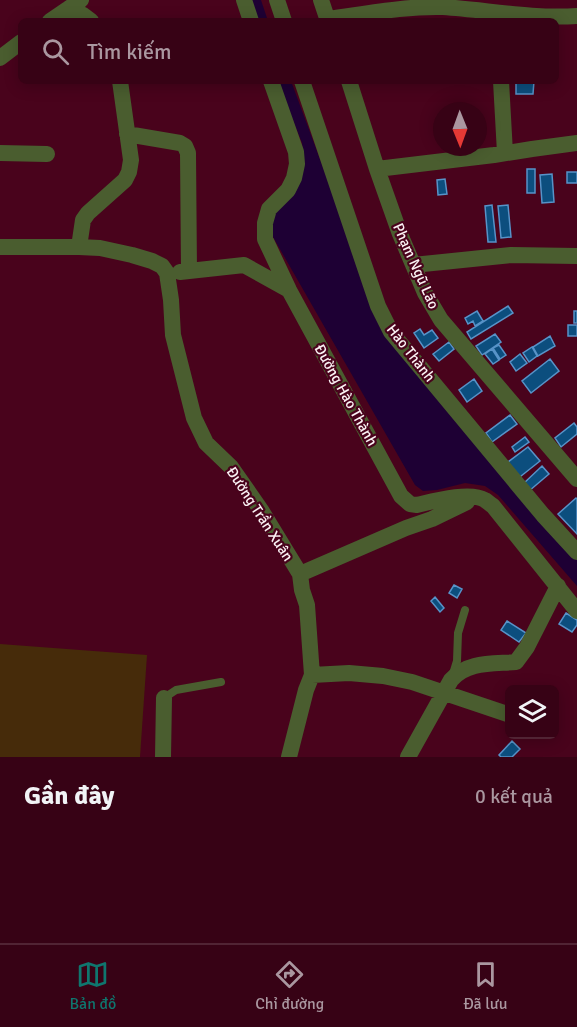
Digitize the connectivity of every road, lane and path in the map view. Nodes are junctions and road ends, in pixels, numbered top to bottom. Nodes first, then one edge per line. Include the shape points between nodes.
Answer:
1 (244, 0) edge
2 (278, 0) edge
3 (321, 0) edge
4 (75, 4) edge
5 (577, 16) edge
6 (499, 17) edge
7 (54, 18) edge
8 (86, 18) edge
9 (250, 18) edge
10 (283, 18) edge
11 (327, 18) edge
12 (343, 18) edge
13 (18, 44) edge
14 (0, 58) edge
15 (120, 84) edge
16 (272, 84) edge
17 (303, 84) edge
18 (350, 84) edge
19 (501, 84) edge
20 (127, 134) junction
21 (577, 143) edge
22 (0, 153) edge
23 (505, 153) junction
24 (47, 154) dead end
25 (377, 169) junction
26 (0, 247) edge
27 (79, 247) junction
28 (577, 255) edge
29 (413, 265) junction
30 (189, 271) junction
31 (167, 273) junction
32 (289, 290) junction
33 (577, 479) edge
34 (477, 497) junction
35 (577, 552) edge
36 (300, 574) junction
37 (558, 586) junction
38 (465, 610) dead end
39 (577, 611) edge
40 (312, 675) junction
41 (221, 682) dead end
42 (448, 686) junction
43 (164, 698) joint
44 (505, 713) edge
45 (163, 757) edge
46 (289, 757) edge
47 (408, 757) edge

1 - 9 street
2 - 10 street
3 - 11 street
4 - 7 street
4 - 8 street
5 - 6 street
6 - 12 street via 441,7
13 - 14 street
15 - 20 street
16 - 32 street, Đường Hào Thành via 297,164 291,186 270,209 265,238
17 - 35 street, Hào Thành via 378,306 391,332
18 - 25 street, Phạm Ngũ Lão
19 - 23 street
20 - 27 street via 129,172 83,220
20 - 30 street via 185,146
21 - 23 street
22 - 24 street
23 - 25 street
25 - 29 street, Phạm Ngũ Lão
26 - 27 street
27 - 31 street via 132,255 162,266
28 - 29 street via 511,255
29 - 33 street, Phạm Ngũ Lão via 441,320
30 - 31 street
30 - 32 street via 244,265
31 - 36 street, Đường Trần Xuân via 173,335 194,418 206,444 231,466
32 - 34 street, Đường Hào Thành via 405,501 417,505
34 - 36 street
34 - 37 street via 493,506
36 - 40 street, Đường Trần Xuân via 310,622
37 - 39 street
37 - 42 street via 516,662 462,669
38 - 42 lane via 458,633 457,661
40 - 42 street via 375,675
40 - 46 street, Đường Trần Xuân
41 - 43 lane via 176,690
42 - 44 street
42 - 47 street
43 - 45 street

